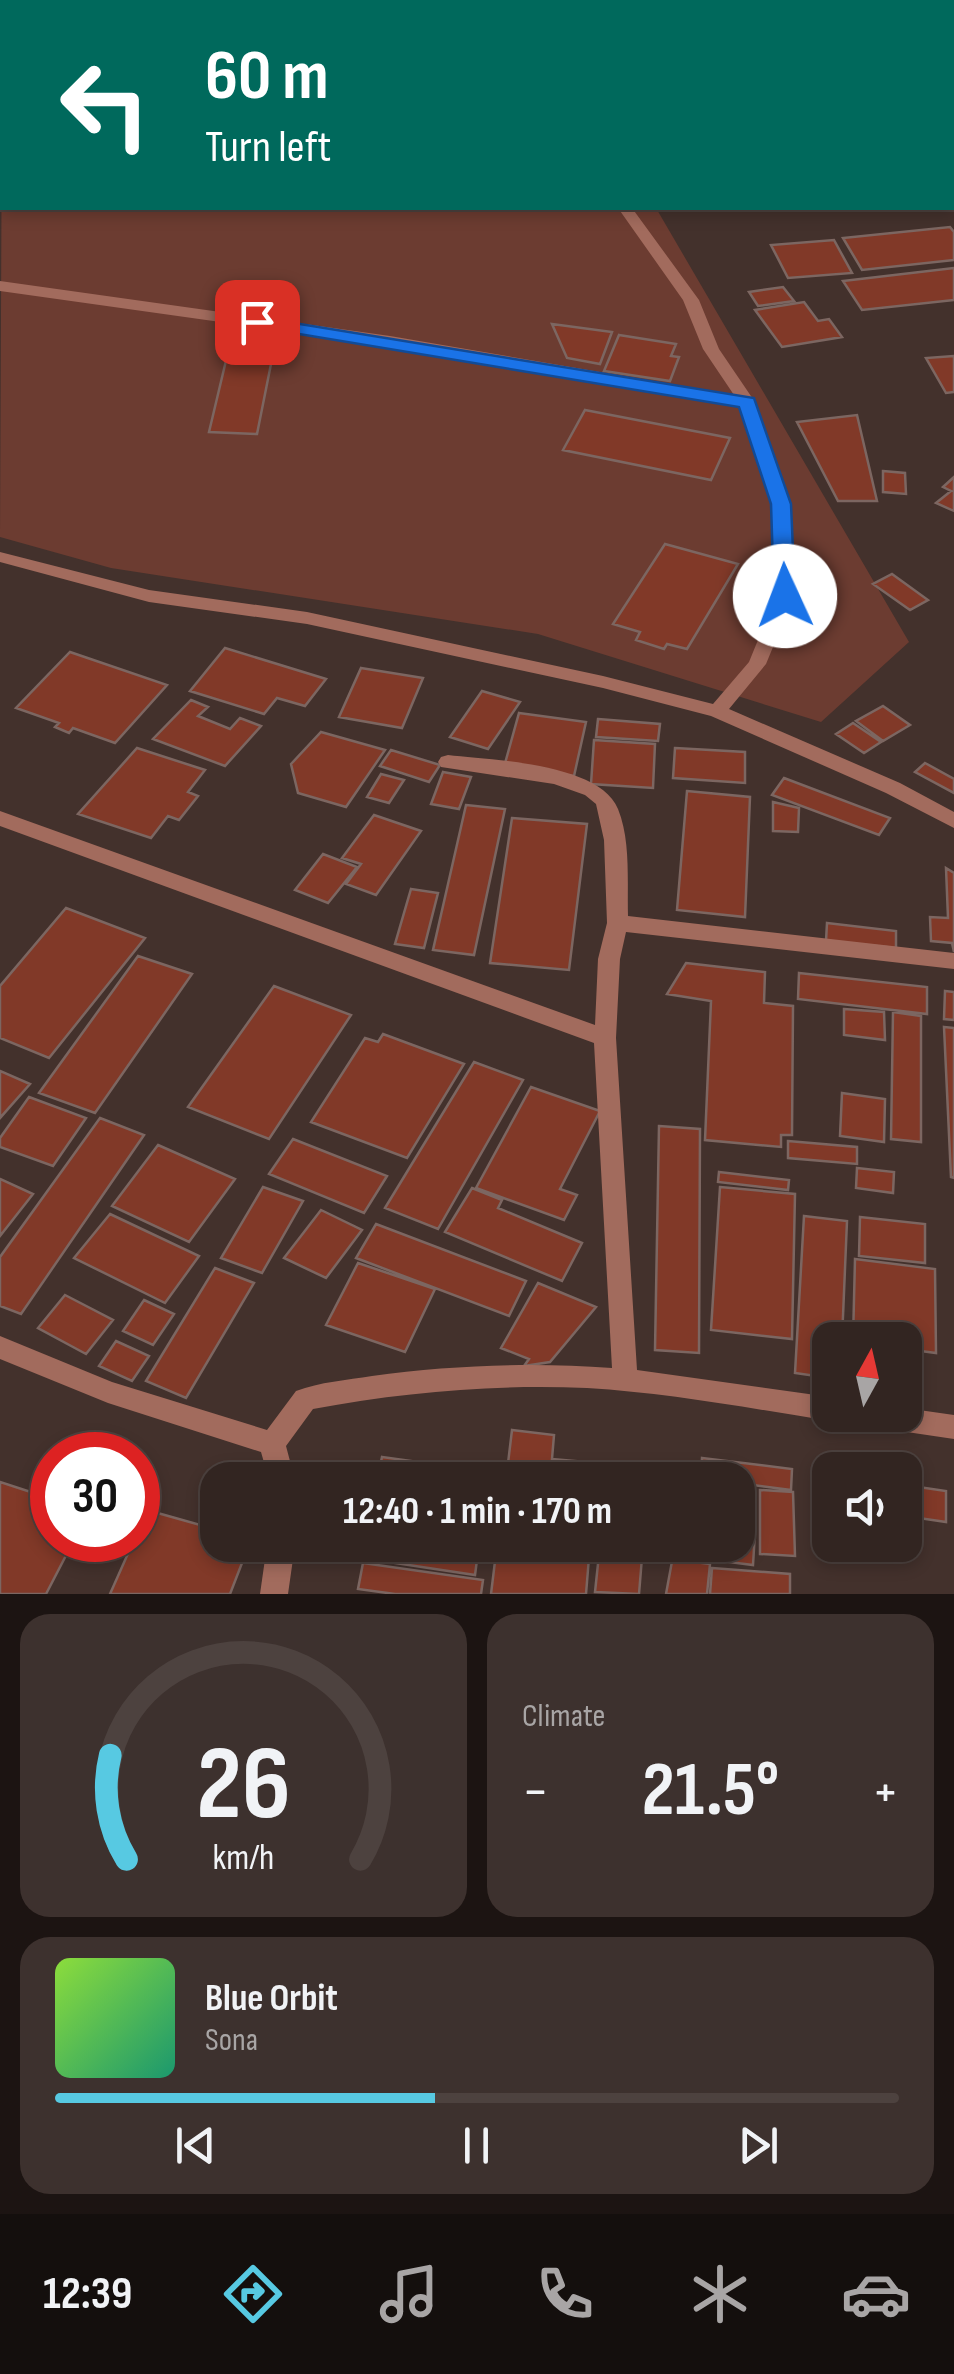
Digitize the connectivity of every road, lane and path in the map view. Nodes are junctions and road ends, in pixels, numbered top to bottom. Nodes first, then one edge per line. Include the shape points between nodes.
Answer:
1 (626, 210) edge
2 (0, 286) edge
3 (747, 402) junction
4 (0, 557) edge
5 (717, 711) junction
6 (448, 762) dead end
7 (0, 818) edge
8 (954, 821) edge
9 (618, 923) junction
10 (954, 962) edge
11 (605, 1038) junction
12 (0, 1347) edge
13 (624, 1380) junction
14 (812, 1406) edge
15 (922, 1422) edge
16 (954, 1426) edge
17 (272, 1444) junction
18 (277, 1462) edge
19 (279, 1562) edge
20 (274, 1594) edge

1 - 3 street via 691,300 711,350
2 - 3 street via 390,341
3 - 5 street via 781,504 785,596 757,664
4 - 5 street via 149,596 307,618
5 - 8 street
6 - 9 street via 579,782 605,800
7 - 11 street
9 - 10 street
9 - 11 street via 608,960
11 - 13 street
12 - 17 street via 108,1392
13 - 14 street
13 - 17 street via 375,1385 305,1399
15 - 16 street
17 - 18 street
19 - 20 street

